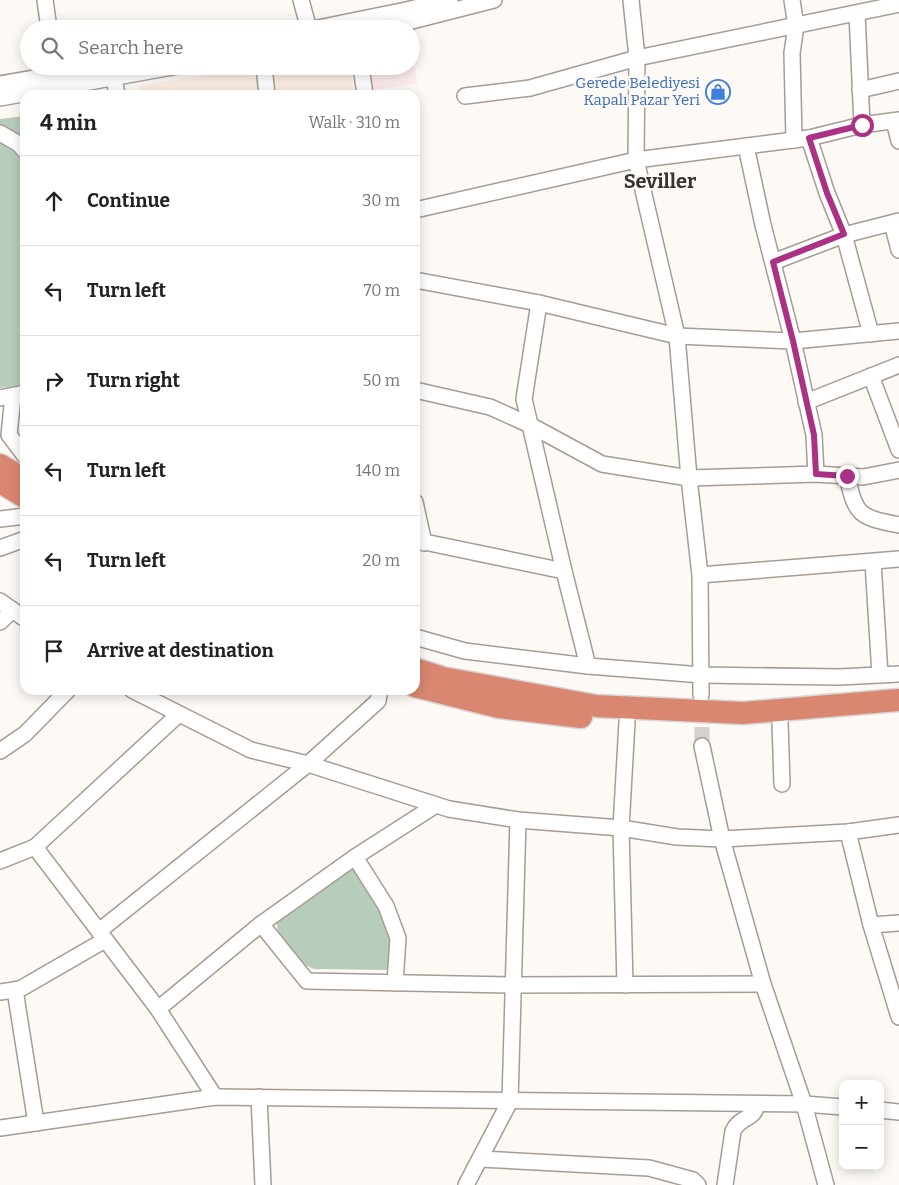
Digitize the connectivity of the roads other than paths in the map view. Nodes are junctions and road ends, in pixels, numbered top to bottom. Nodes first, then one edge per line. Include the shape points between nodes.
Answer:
1 (45, 0) edge
2 (301, 0) edge
3 (449, 0) edge
4 (494, 0) edge
5 (631, 0) edge
6 (792, 0) edge
7 (890, 3) edge
8 (857, 13) junction
9 (48, 20) edge
10 (307, 20) edge
11 (370, 20) edge
12 (416, 20) edge
13 (796, 26) junction
14 (637, 58) junction
15 (130, 75) edge
16 (265, 75) edge
17 (362, 75) edge
18 (58, 76) edge
19 (114, 78) junction
20 (899, 81) edge
21 (0, 84) edge
22 (20, 90) edge
23 (21, 90) edge
24 (116, 90) edge
25 (266, 90) edge
26 (364, 90) edge
27 (860, 90) junction
28 (465, 96) dead end
29 (0, 98) edge
30 (896, 120) edge
31 (862, 125) junction
32 (0, 133) edge
33 (801, 139) junction
34 (899, 141) edge
35 (20, 145) edge
36 (746, 146) junction
37 (636, 160) junction
38 (420, 209) edge
39 (895, 222) edge
40 (844, 234) junction
41 (899, 250) edge
42 (773, 262) junction
43 (420, 281) edge
44 (539, 303) junction
45 (899, 331) edge
46 (871, 334) junction
47 (677, 336) junction
48 (793, 341) junction
49 (899, 365) edge
50 (871, 376) junction
51 (420, 391) edge
52 (13, 396) edge
53 (806, 402) junction
54 (530, 425) junction
55 (20, 449) edge
56 (899, 450) edge
57 (0, 465) edge
58 (899, 470) edge
59 (816, 474) junction
60 (847, 476) junction
61 (20, 477) edge
62 (689, 478) junction
63 (0, 482) edge
64 (20, 494) edge
65 (20, 516) edge
66 (0, 518) edge
67 (899, 525) edge
68 (20, 541) edge
69 (420, 541) edge
70 (0, 548) edge
71 (899, 560) edge
72 (873, 562) junction
73 (564, 570) junction
74 (700, 574) junction
75 (13, 610) edge
76 (0, 622) edge
77 (420, 639) edge
78 (588, 666) junction
79 (420, 671) edge
80 (702, 674) junction
81 (899, 674) edge
82 (880, 675) junction
83 (420, 687) edge
84 (63, 695) edge
85 (142, 695) edge
86 (379, 695) edge
87 (702, 695) tunnel mouth
88 (899, 700) edge
89 (179, 714) junction
90 (899, 714) edge
91 (626, 722) junction
92 (780, 722) junction
93 (702, 746) tunnel mouth
94 (0, 751) edge
95 (308, 764) junction
96 (782, 784) dead end
97 (436, 805) junction
98 (518, 820) junction
99 (899, 825) edge
100 (622, 828) junction
101 (848, 832) junction
102 (722, 839) junction
103 (35, 847) junction
104 (355, 857) junction
105 (0, 862) edge
106 (899, 923) edge
107 (261, 924) junction
108 (871, 926) junction
109 (102, 936) junction
110 (395, 983) junction
111 (625, 984) junction
112 (763, 984) junction
113 (514, 985) junction
114 (8, 991) edge
115 (158, 1009) junction
116 (899, 1016) edge
117 (215, 1097) junction
118 (259, 1097) junction
119 (510, 1101) junction
120 (757, 1104) junction
121 (804, 1104) junction
122 (839, 1107) edge
123 (884, 1110) edge
124 (899, 1112) edge
125 (36, 1123) junction
126 (0, 1128) edge
127 (480, 1159) junction
128 (263, 1185) edge
129 (466, 1185) edge
130 (698, 1185) edge
131 (725, 1185) edge
132 (826, 1185) edge

1 - 9 street
2 - 10 street
3 - 11 street
4 - 12 street
5 - 14 street
6 - 13 street
7 - 8 street
8 - 13 street
8 - 27 street
13 - 14 street
13 - 33 street via 792,53
14 - 28 street via 530,88
14 - 37 street
15 - 19 street
16 - 25 street
17 - 26 street
18 - 19 street
18 - 21 street
18 - 23 street
19 - 24 street
20 - 27 street
22 - 29 street
27 - 31 street
30 - 31 street
30 - 34 street
31 - 33 street
32 - 35 street
33 - 36 street
33 - 40 street
36 - 37 street
36 - 42 street
37 - 38 street
37 - 47 street
39 - 40 street
39 - 41 street
40 - 42 street
40 - 46 street
42 - 48 street
43 - 44 street
44 - 47 street
44 - 54 street via 524,399
45 - 46 street
46 - 48 street
47 - 48 street
47 - 62 street
48 - 53 street
49 - 50 street
50 - 53 street
50 - 56 street
51 - 54 street via 490,407
52 - 55 street via 9,435
53 - 59 street via 814,435
54 - 62 street via 602,464
54 - 73 street
57 - 61 highway
58 - 60 street via 863,477
59 - 60 street
59 - 62 street
60 - 67 street via 853,501 864,516
62 - 74 street
63 - 64 highway
65 - 66 street
68 - 70 street
69 - 73 street
71 - 72 street
72 - 74 street
72 - 82 street
73 - 78 street
74 - 80 street
75 - 76 street
77 - 78 street via 465,651
78 - 80 street
79 - 88 highway via 443,678 596,706 743,712
80 - 82 street
80 - 87 street
81 - 82 street
83 - 91 highway via 499,707
84 - 94 street via 25,734
85 - 89 street
86 - 95 street via 378,701
89 - 95 street via 251,750
89 - 103 street
90 - 92 highway
91 - 92 highway via 736,725
91 - 100 street
92 - 96 street
93 - 102 street
95 - 97 street
95 - 109 street
97 - 98 street
97 - 104 street
98 - 100 street
98 - 113 street
99 - 101 street
100 - 102 street via 676,837
100 - 111 street
101 - 102 street
101 - 108 street
102 - 112 street
103 - 105 street
103 - 109 street
104 - 107 street
104 - 110 street via 386,906 398,938
106 - 108 street
107 - 110 street via 307,981
107 - 115 street
108 - 116 street
109 - 114 street via 20,990
109 - 115 street
110 - 113 street
111 - 112 street
111 - 113 street
112 - 121 street
113 - 119 street
114 - 125 street
115 - 117 street
117 - 118 street
117 - 125 street
118 - 119 street
118 - 128 street
119 - 120 street
119 - 127 street
120 - 121 street
120 - 131 street via 754,1114 734,1127
121 - 122 street
121 - 132 street
123 - 124 street
125 - 126 street
127 - 129 street
127 - 130 street via 649,1168 693,1180

